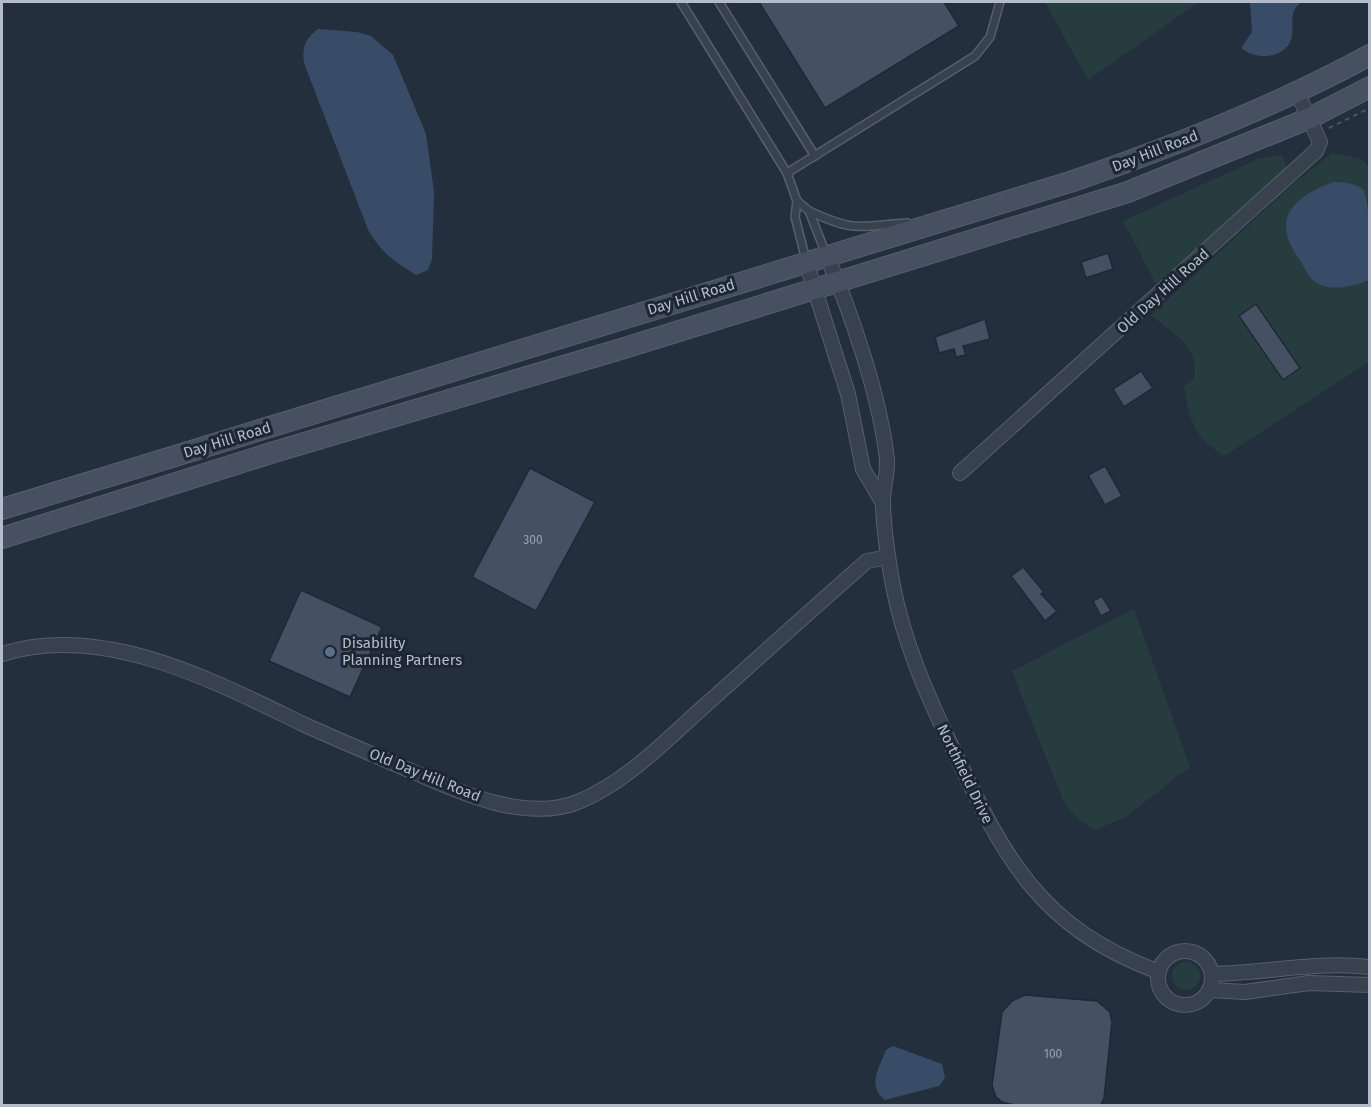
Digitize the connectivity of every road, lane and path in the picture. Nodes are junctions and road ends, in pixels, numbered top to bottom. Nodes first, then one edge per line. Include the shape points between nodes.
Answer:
1 (681, 2) edge
2 (719, 2) edge
3 (1000, 2) edge
4 (1370, 55) edge
5 (1370, 87) edge
6 (1297, 92) junction
7 (1370, 108) edge
8 (1313, 126) junction
9 (815, 156) junction
10 (788, 173) junction
11 (797, 201) junction
12 (809, 211) junction
13 (943, 221) junction
14 (827, 256) junction
15 (806, 262) junction
16 (838, 282) junction
17 (814, 289) junction
18 (365, 398) junction
19 (373, 423) junction
20 (133, 469) junction
21 (960, 473) dead end
22 (139, 496) junction
23 (883, 503) junction
24 (2, 509) edge
25 (2, 538) edge
26 (888, 557) junction
27 (2, 654) edge
28 (1370, 967) edge
29 (1159, 972) junction
30 (1212, 974) junction
31 (1370, 985) edge
32 (1210, 990) junction

1 - 10 lane
2 - 9 lane
3 - 9 lane via 990,37 975,56
4 - 6 main road, Day Hill Road
5 - 8 main road, Day Hill Road
6 - 8 street
6 - 13 main road, Day Hill Road via 1157,151
7 - 8 path
8 - 16 main road, Day Hill Road via 1128,192
8 - 21 street, Old Day Hill Road via 1320,142 1296,172
9 - 10 lane
10 - 11 lane
11 - 12 lane
11 - 15 lane via 795,218
12 - 13 lane via 857,229
12 - 14 lane
13 - 14 main road, Day Hill Road
14 - 15 main road, Day Hill Road
14 - 16 street, Northfield Drive
15 - 17 street, Northfield Drive
15 - 18 main road, Day Hill Road
16 - 17 main road, Day Hill Road
16 - 23 street, Northfield Drive via 874,399 887,461
17 - 19 main road, Day Hill Road
17 - 23 street, Northfield Drive via 848,394 863,469
18 - 19 main road
18 - 20 main road, Day Hill Road
19 - 22 main road, Day Hill Road
20 - 22 main road
20 - 24 main road, Day Hill Road
22 - 25 main road, Day Hill Road
23 - 26 street, Northfield Drive
26 - 27 street, Old Day Hill Road via 867,561 633,768 595,794 553,807 507,805 446,786 170,663 85,648 42,647
26 - 29 street, Northfield Drive via 900,617 921,681 1009,860 1064,921 1106,949
28 - 30 street via 1304,965
29 - 30 street via 1169,957 1187,951 1204,958
29 - 32 street via 1161,991 1176,1004 1195,1004
30 - 32 street
31 - 32 street via 1309,983 1256,991

